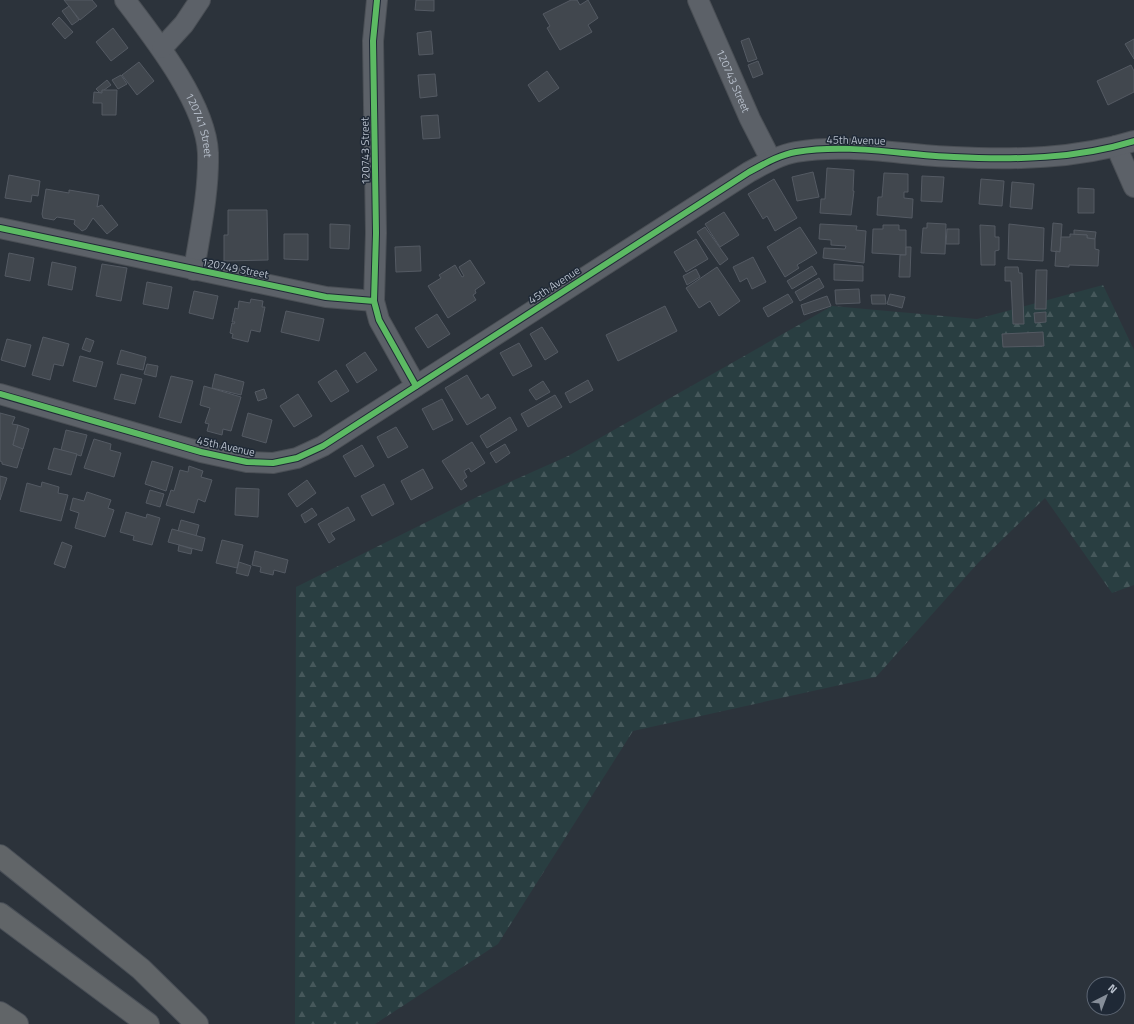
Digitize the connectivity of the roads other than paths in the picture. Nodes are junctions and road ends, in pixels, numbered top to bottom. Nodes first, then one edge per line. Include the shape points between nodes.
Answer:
1 (125, 0) edge
2 (200, 0) edge
3 (377, 0) edge
4 (698, 0) edge
5 (162, 48) junction
6 (1125, 144) edge
7 (771, 160) junction
8 (1134, 186) edge
9 (0, 228) edge
10 (194, 270) junction
11 (374, 301) junction
12 (416, 386) junction
13 (0, 394) edge
14 (0, 856) edge
15 (0, 914) edge
16 (0, 1014) edge
17 (17, 1024) edge
18 (148, 1024) edge
19 (197, 1024) edge

1 - 5 street, 120741 Street
2 - 5 street via 184,24
3 - 11 street, 120743 Street via 372,42 376,233
4 - 7 street, 120743 Street via 750,119
5 - 10 street, 120741 Street via 198,113 208,152 206,190
6 - 7 street, 45th Avenue via 1060,156 1023,158 953,157 830,148 795,153
6 - 8 street
7 - 12 street, 45th Avenue
9 - 10 street, 120749 Street
10 - 11 street, 120749 Street via 326,297
11 - 12 street via 379,320
12 - 13 street, 45th Avenue via 323,446 297,458 273,463 247,462 201,452
14 - 19 highway via 141,968
15 - 18 highway
16 - 17 highway

